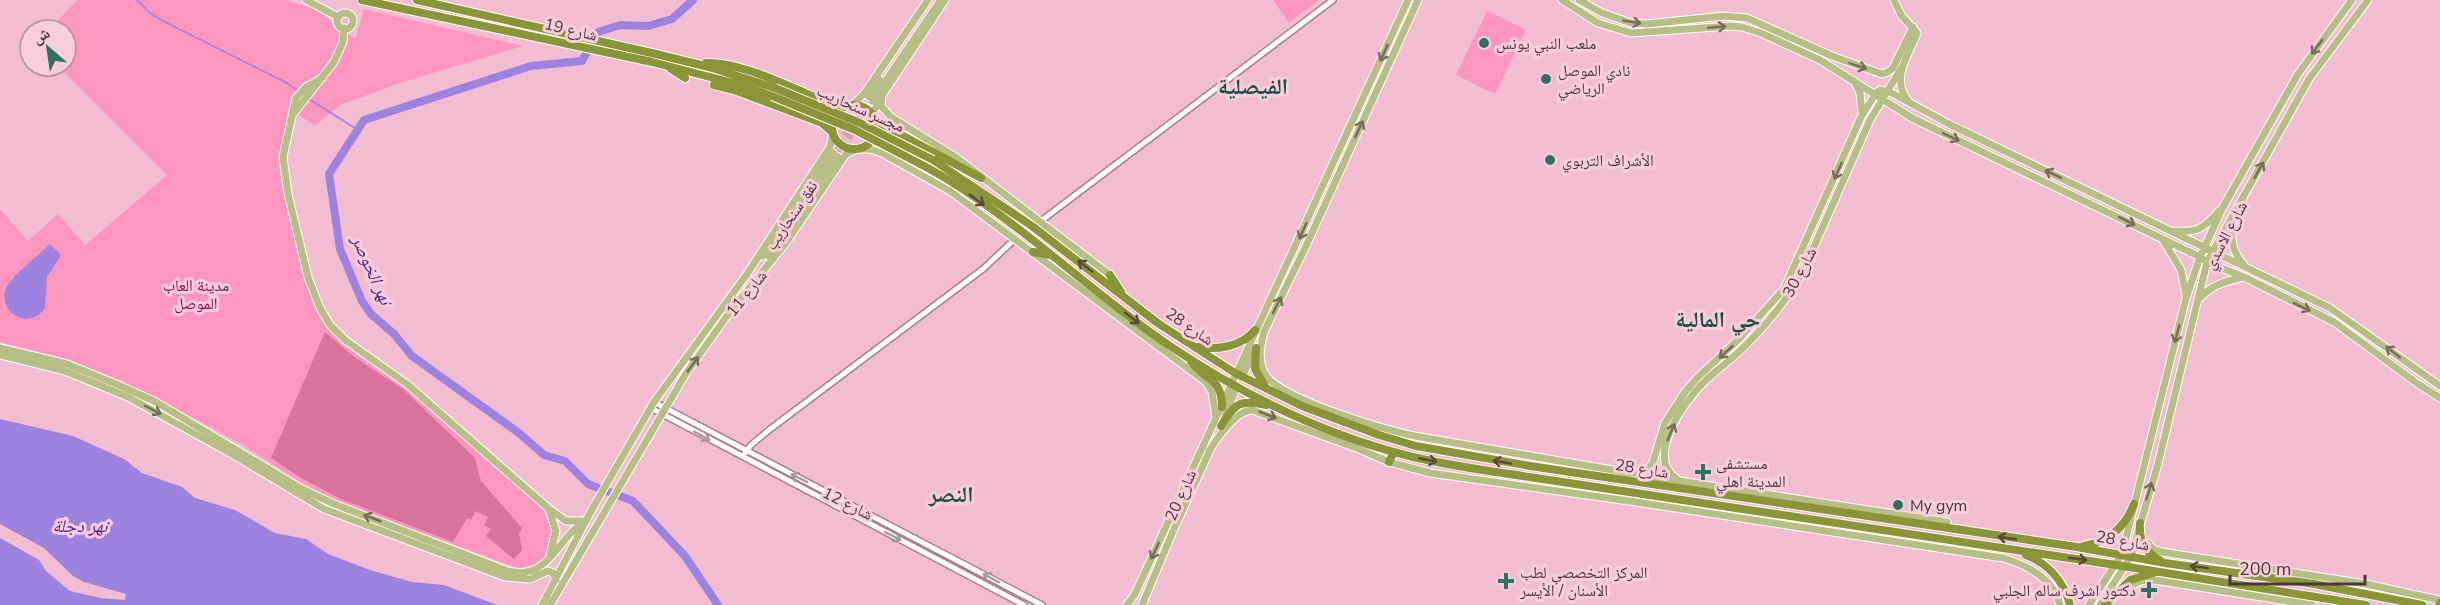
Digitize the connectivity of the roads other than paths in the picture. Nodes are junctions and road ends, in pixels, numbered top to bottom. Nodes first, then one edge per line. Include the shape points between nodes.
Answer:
1 (306, 0) edge
2 (362, 0) edge
3 (417, 0) edge
4 (931, 0) edge
5 (940, 0) edge
6 (945, 0) edge
7 (1333, 0) edge
8 (1408, 0) edge
9 (1418, 0) edge
10 (1562, 0) edge
11 (1579, 0) edge
12 (1894, 0) edge
13 (2352, 0) edge
14 (2368, 0) edge
15 (1901, 15) junction
16 (338, 17) junction
17 (516, 27) junction
18 (1913, 27) junction
19 (344, 28) junction
20 (1903, 45) junction
21 (1822, 56) junction
22 (654, 58) junction
23 (690, 63) junction
24 (662, 65) junction
25 (1902, 67) junction
26 (1850, 77) junction
27 (685, 78) dead end
28 (1893, 81) junction
29 (714, 85) dead end
30 (869, 87) junction
31 (1868, 89) junction
32 (1886, 91) junction
33 (773, 92) junction
34 (882, 96) junction
35 (1878, 96) junction
36 (1913, 105) junction
37 (848, 106) junction
38 (1899, 110) junction
39 (875, 117) junction
40 (1862, 117) junction
41 (1870, 120) junction
42 (833, 133) junction
43 (858, 149) junction
44 (834, 156) junction
45 (931, 164) junction
46 (981, 178) junction
47 (2223, 207) junction
48 (2236, 213) junction
49 (1041, 221) junction
50 (2170, 231) junction
51 (2161, 238) junction
52 (1015, 239) junction
53 (2205, 247) junction
54 (2214, 251) junction
55 (1033, 252) junction
56 (2200, 257) junction
57 (1056, 258) junction
58 (2207, 262) junction
59 (2251, 270) junction
60 (1110, 275) joint
61 (2244, 277) junction
62 (1125, 297) junction
63 (2186, 298) junction
64 (2196, 304) junction
65 (1259, 331) junction
66 (1187, 343) junction
67 (0, 348) edge
68 (1256, 348) junction
69 (0, 355) edge
70 (1186, 356) junction
71 (1239, 375) junction
72 (1235, 385) junction
73 (2440, 386) edge
74 (1269, 390) junction
75 (2440, 398) edge
76 (652, 405) junction
77 (1222, 406) junction
78 (1279, 408) junction
79 (664, 411) junction
80 (179, 420) junction
81 (1219, 423) junction
82 (1400, 437) junction
83 (746, 451) junction
84 (1209, 451) junction
85 (1394, 452) junction
86 (742, 458) junction
87 (1389, 462) junction
88 (1530, 466) junction
89 (1602, 473) junction
90 (1627, 473) junction
91 (1529, 477) junction
92 (1682, 481) junction
93 (1599, 492) junction
94 (1761, 498) junction
95 (2134, 504) junction
96 (548, 508) junction
97 (859, 509) junction
98 (855, 516) junction
99 (1758, 516) junction
100 (587, 520) junction
101 (2140, 523) junction
102 (2148, 543) dead end
103 (2077, 547) junction
104 (2006, 549) junction
105 (444, 550) junction
106 (2126, 555) junction
107 (949, 556) junction
108 (549, 558) junction
109 (945, 563) junction
110 (2165, 563) junction
111 (2120, 565) junction
112 (2165, 573) junction
113 (556, 584) junction
114 (2128, 587) dead end
115 (2262, 592) junction
116 (2383, 592) junction
117 (2440, 603) edge
118 (542, 605) edge
119 (550, 605) edge
120 (1024, 605) edge
121 (1042, 605) edge
122 (1127, 605) edge
123 (1142, 605) edge
124 (2060, 605) edge
125 (2070, 605) edge
126 (2089, 605) edge
127 (2100, 605) edge
128 (2105, 605) edge
129 (2312, 605) edge
130 (2366, 605) edge
131 (2422, 605) edge

1 - 16 main road
2 - 17 highway, شارع 19
3 - 17 highway, شارع 19
4 - 5 main road via 870,99
4 - 30 main road
6 - 34 main road
7 - 49 street
8 -> 65 main road
65 -> 9 main road via 1306,246
10 -> 21 main road via 1590,18 1623,31 1742,27
11 -> 21 main road via 1602,14 1631,23 1747,18
12 - 15 main road
13 -> 47 main road, شارع الاسدي via 2298,74
48 -> 14 main road, شارع الاسدي via 2309,79
15 - 18 main road
15 - 20 main road via 1907,30
16 - 19 main road via 338,24
16 - 19 main road via 345,13 351,17 351,24
17 - 22 highway, شارع 19
18 - 20 main road
18 - 25 main road via 1917,35
19 - 96 main road via 340,50 322,78 299,99 283,157 284,177 312,289 325,316 345,340 407,384
21 -> 20 main road via 1882,74 1893,68
21 - 26 main road
22 - 23 highway, شارع 19
22 - 24 highway, شارع 19
23 - 33 highway, شارع 19
23 - 37 highway via 720,63 835,106
24 - 27 highway
24 - 33 highway, شارع 19
25 - 28 main road
25 - 36 main road via 1903,92
26 - 31 main road
26 - 40 main road via 1860,93
28 - 31 main road via 1880,89
28 - 32 main road
29 - 42 highway via 822,123
30 - 34 main road via 865,94 868,100 876,102
30 - 37 main road
31 - 35 main road
32 - 35 main road via 1880,90
32 - 36 main road
33 - 45 highway, مجسر سنحاريب, bridge via 867,126
34 - 39 main road
34 - 46 main road via 885,113 957,158
35 - 38 main road
35 - 40 main road, شارع 30
35 - 41 main road, شارع 30
50 -> 36 main road
37 - 39 highway via 866,107
37 - 42 highway via 834,117
38 - 41 main road via 1881,109
38 -> 51 main road
39 - 43 highway via 873,139
39 - 46 highway
40 -> 90 main road, شارع 30 via 1784,289 1685,392 1665,423 1648,470
92 -> 41 main road, شارع 30 via 1668,470 1664,457 1675,422 1702,384 1748,344 1790,294
42 - 43 highway via 842,145
42 - 44 main road, شارع 11
43 - 44 main road, شارع 11
43 - 52 main road via 870,148 896,160 950,191
44 - 76 main road, شارع 11
79 -> 44 main road, شارع 11 via 729,313 797,227
45 -> 57 highway, شارع 28
62 -> 45 highway, شارع 28 via 1032,226
46 - 49 main road
47 - 50 main road via 2201,229
47 - 53 main road, شارع الاسدي
48 - 54 main road, شارع الاسدي
48 - 59 main road via 2232,244
49 - 60 main road
50 - 53 main road
51 - 56 main road
51 - 63 main road via 2181,270
52 - 55 main road
52 - 83 street via 983,269
53 - 54 main road
53 - 56 main road, شارع الاسدي
54 - 58 main road, شارع الاسدي
54 - 59 main road
55 - 57 highway
55 - 81 main road via 1209,384
56 - 58 main road
56 - 63 main road, شارع الاسدي
57 -> 70 highway, شارع 28
58 - 61 main road
58 - 64 main road, شارع الاسدي
73 -> 59 main road via 2330,308
60 - 62 highway
61 - 64 main road via 2210,288
61 -> 75 main road via 2334,322
62 - 66 highway, شارع 28
63 -> 95 main road, شارع الاسدي
101 -> 64 main road, شارع الاسدي
65 - 66 highway via 1220,348
65 - 68 main road
65 - 71 main road
65 - 82 main road via 1260,357 1267,376 1282,388
66 - 71 highway, شارع 28
67 - 80 main road via 67,364 156,402
68 - 71 main road
68 - 74 highway via 1255,369
69 -> 80 main road via 65,371
70 - 72 highway, شارع 28
70 - 77 highway via 1217,384
71 - 72 highway
71 - 74 highway, شارع 28
72 - 77 main road, شارع 20
72 - 78 highway, شارع 28
72 - 81 main road, شارع 20
74 - 82 highway, شارع 28 via 1323,415
76 - 79 street, شارع 12
76 - 100 main road, شارع 11
77 - 81 main road, شارع 20
78 - 81 highway via 1243,402
78 - 85 highway, شارع 28
79 - 83 street, شارع 12
79 -> 86 street, شارع 12
79 - 113 main road, شارع 11
80 - 105 main road via 302,489
81 - 84 main road, شارع 20
81 -> 122 main road, شارع 20
88 -> 82 highway, شارع 28
82 - 89 main road
83 - 86 street
97 -> 83 street, شارع 12
84 -> 87 main road via 1236,417 1252,410
84 - 123 main road, شارع 20
85 - 87 highway
85 -> 91 highway, شارع 28
86 - 98 street, شارع 12
87 - 93 main road via 1460,479
88 - 89 highway, شارع 28
88 - 91 highway
89 - 90 main road
89 - 94 highway, شارع 28
90 - 92 main road
91 - 93 highway, شارع 28
92 - 94 main road
93 - 99 highway, شارع 28
103 -> 94 highway, شارع 28
95 - 103 highway via 2123,524 2111,535 2092,545
95 - 106 main road, شارع الاسدي
96 - 100 main road via 569,522
96 - 108 main road via 556,531
97 - 98 street
97 - 107 street, شارع 12
98 -> 109 street, شارع 12
99 - 104 highway, شارع 28
99 - 124 main road via 2013,561 2048,583
100 - 108 main road
100 - 113 main road, شارع 11
101 - 106 main road, شارع الاسدي
101 - 110 highway via 2143,545
102 - 116 main road via 2162,552
103 - 106 highway, شارع 28
104 -> 111 highway, شارع 28
104 - 125 highway via 2031,556 2044,565 2060,582
105 - 108 main road via 517,573 533,572
105 - 113 main road via 509,578 530,579 548,571 553,573
106 - 110 highway, شارع 28
106 - 111 main road, شارع الاسدي
107 - 109 street
121 -> 107 street, شارع 12
109 - 120 street, شارع 12
116 -> 110 highway, شارع 28
111 - 112 highway, شارع 28
111 - 126 main road
111 - 127 main road
112 - 115 highway, شارع 28
112 - 128 highway via 2130,580
113 - 118 main road
113 - 119 main road
114 - 115 main road via 2151,580
115 - 129 main road
115 - 130 highway, شارع 28
116 - 117 main road
116 - 131 highway, شارع 28

